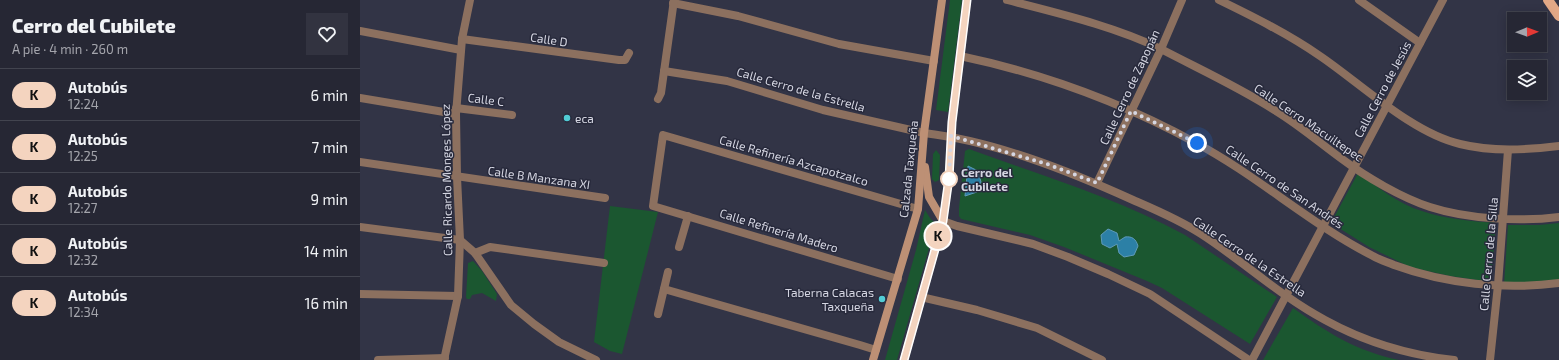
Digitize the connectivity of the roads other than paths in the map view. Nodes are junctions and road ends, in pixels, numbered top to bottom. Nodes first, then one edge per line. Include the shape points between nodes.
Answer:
1 (470, 0) edge
2 (942, 0) edge
3 (967, 0) edge
4 (1007, 0) edge
5 (1182, 0) edge
6 (1219, 0) edge
7 (1359, 0) edge
8 (1443, 0) edge
9 (1548, 0) edge
10 (673, 2) edge
11 (1559, 16) edge
12 (360, 32) edge
13 (462, 39) junction
14 (1420, 43) junction
15 (1161, 49) junction
16 (461, 50) junction
17 (629, 54) dead end
18 (960, 56) junction
19 (934, 61) junction
20 (664, 71) junction
21 (360, 98) edge
22 (658, 99) dead end
23 (1386, 105) junction
24 (456, 111) junction
25 (1131, 111) junction
26 (512, 115) dead end
27 (924, 133) junction
28 (951, 136) junction
29 (1559, 146) edge
30 (922, 148) junction
31 (1508, 150) junction
32 (360, 162) edge
33 (1354, 167) junction
34 (457, 177) junction
35 (1097, 183) junction
36 (605, 198) dead end
37 (653, 206) joint
38 (918, 209) junction
39 (688, 216) junction
40 (1559, 217) edge
41 (1502, 218) junction
42 (943, 221) junction
43 (1323, 226) junction
44 (360, 227) edge
45 (460, 240) junction
46 (679, 247) dead end
47 (475, 254) junction
48 (604, 263) dead end
49 (668, 272) dead end
50 (898, 279) junction
51 (1559, 283) edge
52 (1498, 285) junction
53 (664, 289) junction
54 (360, 294) edge
55 (458, 296) junction
56 (1287, 296) junction
57 (921, 297) junction
58 (658, 314) dead end
59 (876, 350) junction
60 (445, 359) edge
61 (1435, 359) edge
62 (378, 360) edge
63 (596, 360) edge
64 (873, 360) edge
65 (904, 360) edge
66 (1102, 360) edge
67 (1249, 360) edge
68 (1252, 360) edge
69 (1454, 360) edge
70 (1490, 360) edge

1 - 13 street, Calle Ricardo Monges López
2 - 19 main road, Calzada Taxqueña
3 - 18 main road
4 - 15 street, Calle Cerro Macuiltepec via 1084,20
5 - 15 street, Calle Cerro de Zapopán
6 - 23 street via 1320,56
7 - 14 street
8 - 14 street, Calle Cerro de Jesús
9 - 11 main road
10 - 19 street via 738,16 839,44
10 - 20 street
12 - 16 street
13 - 16 street, Calle Ricardo Monges López
13 - 17 street, Calle D via 618,60 625,60
14 - 23 street, Calle Cerro de Jesús
15 - 25 street, Calle Cerro de Zapopán
15 - 33 street, Calle Cerro Macuiltepec via 1250,95
16 - 24 street, Calle Ricardo Monges López
18 - 25 street, Calle Cerro de San Andrés via 1060,84
18 - 28 main road
19 - 27 main road, Calzada Taxqueña
20 - 22 street
20 - 27 street, Calle Cerro de la Estrella via 727,81 823,110
21 - 24 street, Calle C
23 - 31 street via 1436,136 1459,144
23 - 33 street, Calle Cerro de Jesús
24 - 26 street, Calle C
24 - 34 street, Calle Ricardo Monges López
25 - 35 street, Calle Cerro de Zapopán
25 - 43 street, Calle Cerro de San Andrés via 1203,147
27 - 28 street, Calle Cerro de la Estrella
27 - 30 main road, Calzada Taxqueña
28 - 35 street, Calle Cerro de la Estrella via 1047,164
28 - 42 main road
29 - 31 street
30 - 38 main road, Calzada Taxqueña
30 - 42 main road via 928,196
31 - 41 street, Calle Cerro de la Silla
32 - 34 street, Calle B Manzana XI
33 - 41 street, Calle Cerro Macuiltepec via 1405,198 1430,207 1460,214
33 - 43 street, Calle Cerro de Jesús
34 - 36 street, Calle B Manzana XI
34 - 45 street, Calle Ricardo Monges López
35 - 56 street, Calle Cerro de la Estrella via 1200,233
37 - 38 street, Calle Refinería Azcapotzalco via 663,135
37 - 39 street, Calle Refinería Madero
38 - 50 main road, Calzada Taxqueña
39 - 46 street
39 - 50 street, Calle Refinería Madero
40 - 41 street, Calle Cerro Macuiltepec via 1539,220
41 - 52 street, Calle Cerro de la Silla
42 - 57 main road
42 - 67 street via 1033,244 1108,274 1150,294
43 - 52 street, Calle Cerro de San Andrés via 1374,257 1408,270 1449,280
43 - 56 street, Calle Cerro de Jesús
44 - 45 street
45 - 47 street
45 - 55 street, Calle Ricardo Monges López
47 - 48 street via 490,247
47 - 63 street via 511,305 559,342
49 - 53 street
50 - 59 main road, Calzada Taxqueña
51 - 52 street, Calle Cerro de San Andrés via 1536,286
52 - 70 street, Calle Cerro de la Silla
53 - 58 street
53 - 59 street
54 - 55 street
55 - 60 street, Calle Ricardo Monges López
56 - 61 street, Calle Cerro de la Estrella via 1323,320 1362,339
56 - 68 street, Calle Cerro de Jesús
57 - 65 main road
57 - 66 street via 1038,328
59 - 64 main road, Calzada Taxqueña
60 - 62 street
61 - 69 street, Calle Cerro de la Estrella

